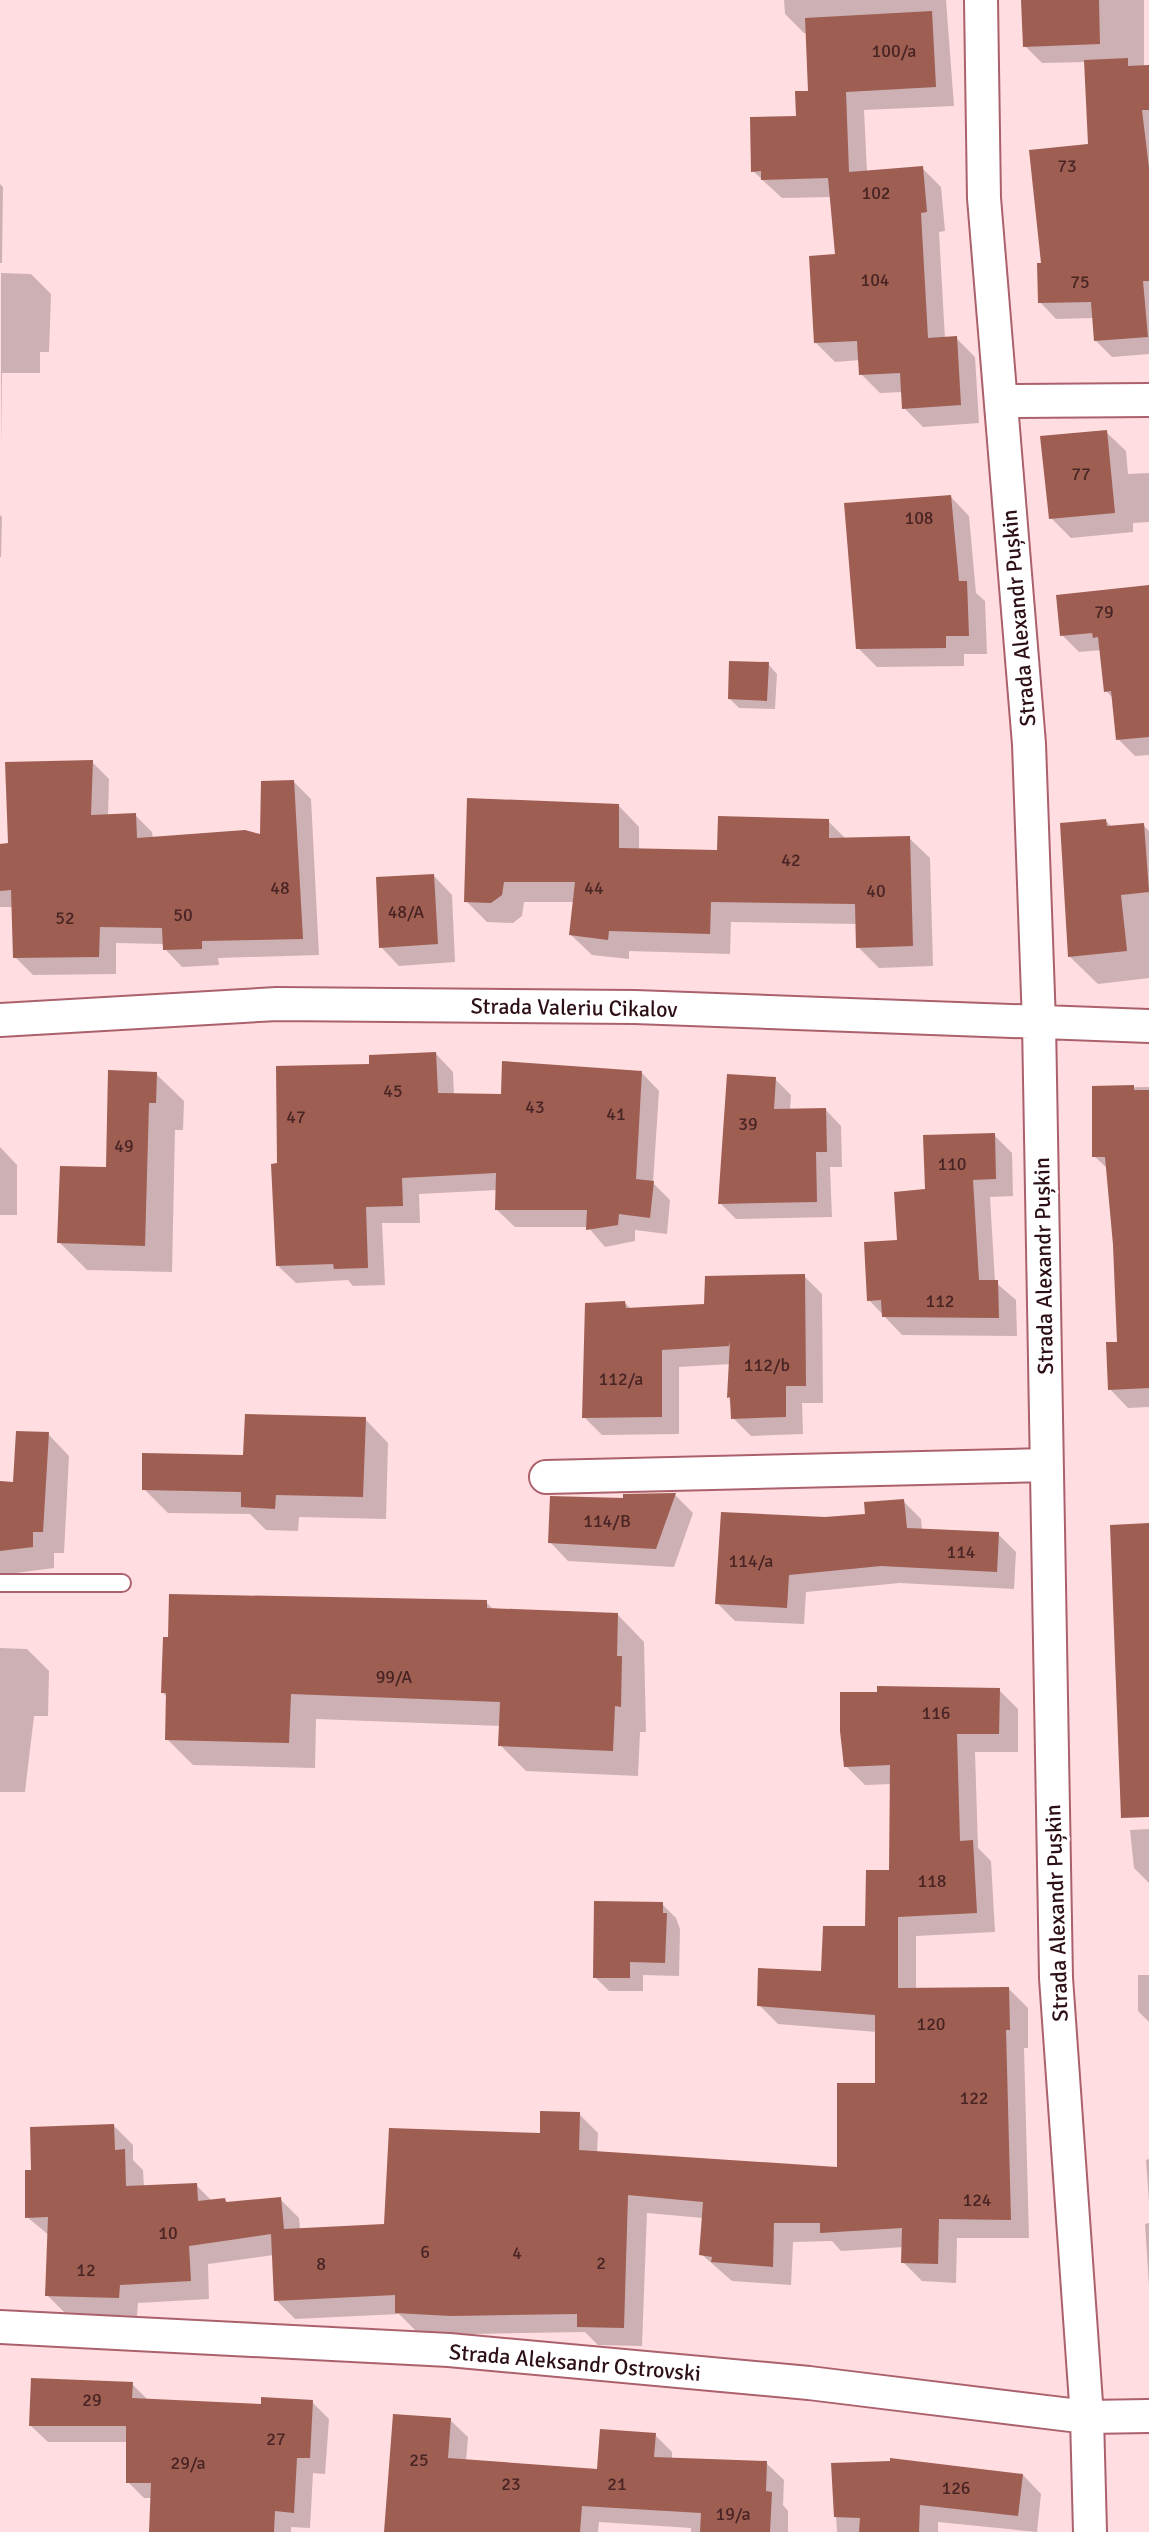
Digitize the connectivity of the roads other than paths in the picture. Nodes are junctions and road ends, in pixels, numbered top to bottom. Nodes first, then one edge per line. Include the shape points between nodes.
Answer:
1 (981, 0) edge
2 (1149, 400) edge
3 (1001, 401) junction
4 (0, 1020) edge
5 (1039, 1023) junction
6 (1149, 1026) edge
7 (1046, 1465) junction
8 (546, 1477) dead end
9 (0, 1583) edge
10 (122, 1583) dead end
11 (0, 2327) edge
12 (1149, 2416) edge
13 (1087, 2417) junction
14 (1090, 2532) edge

1 - 3 street, Strada Alexandr Pușkin via 984,198
2 - 3 street
3 - 5 street, Strada Alexandr Pușkin via 1029,744
4 - 5 street, Strada Valeriu Cikalov via 277,1004 635,1007
5 - 6 street, Strada Valeriu Cikalov
5 - 7 street, Strada Alexandr Pușkin
7 - 8 street
7 - 13 street, Strada Alexandr Pușkin via 1056,1978
9 - 10 lane
11 - 13 street, Strada Aleksandr Ostrovski via 449,2350 809,2383
12 - 13 street, Strada Aleksandr Ostrovski
13 - 14 street, Strada Alexandr Pușkin

